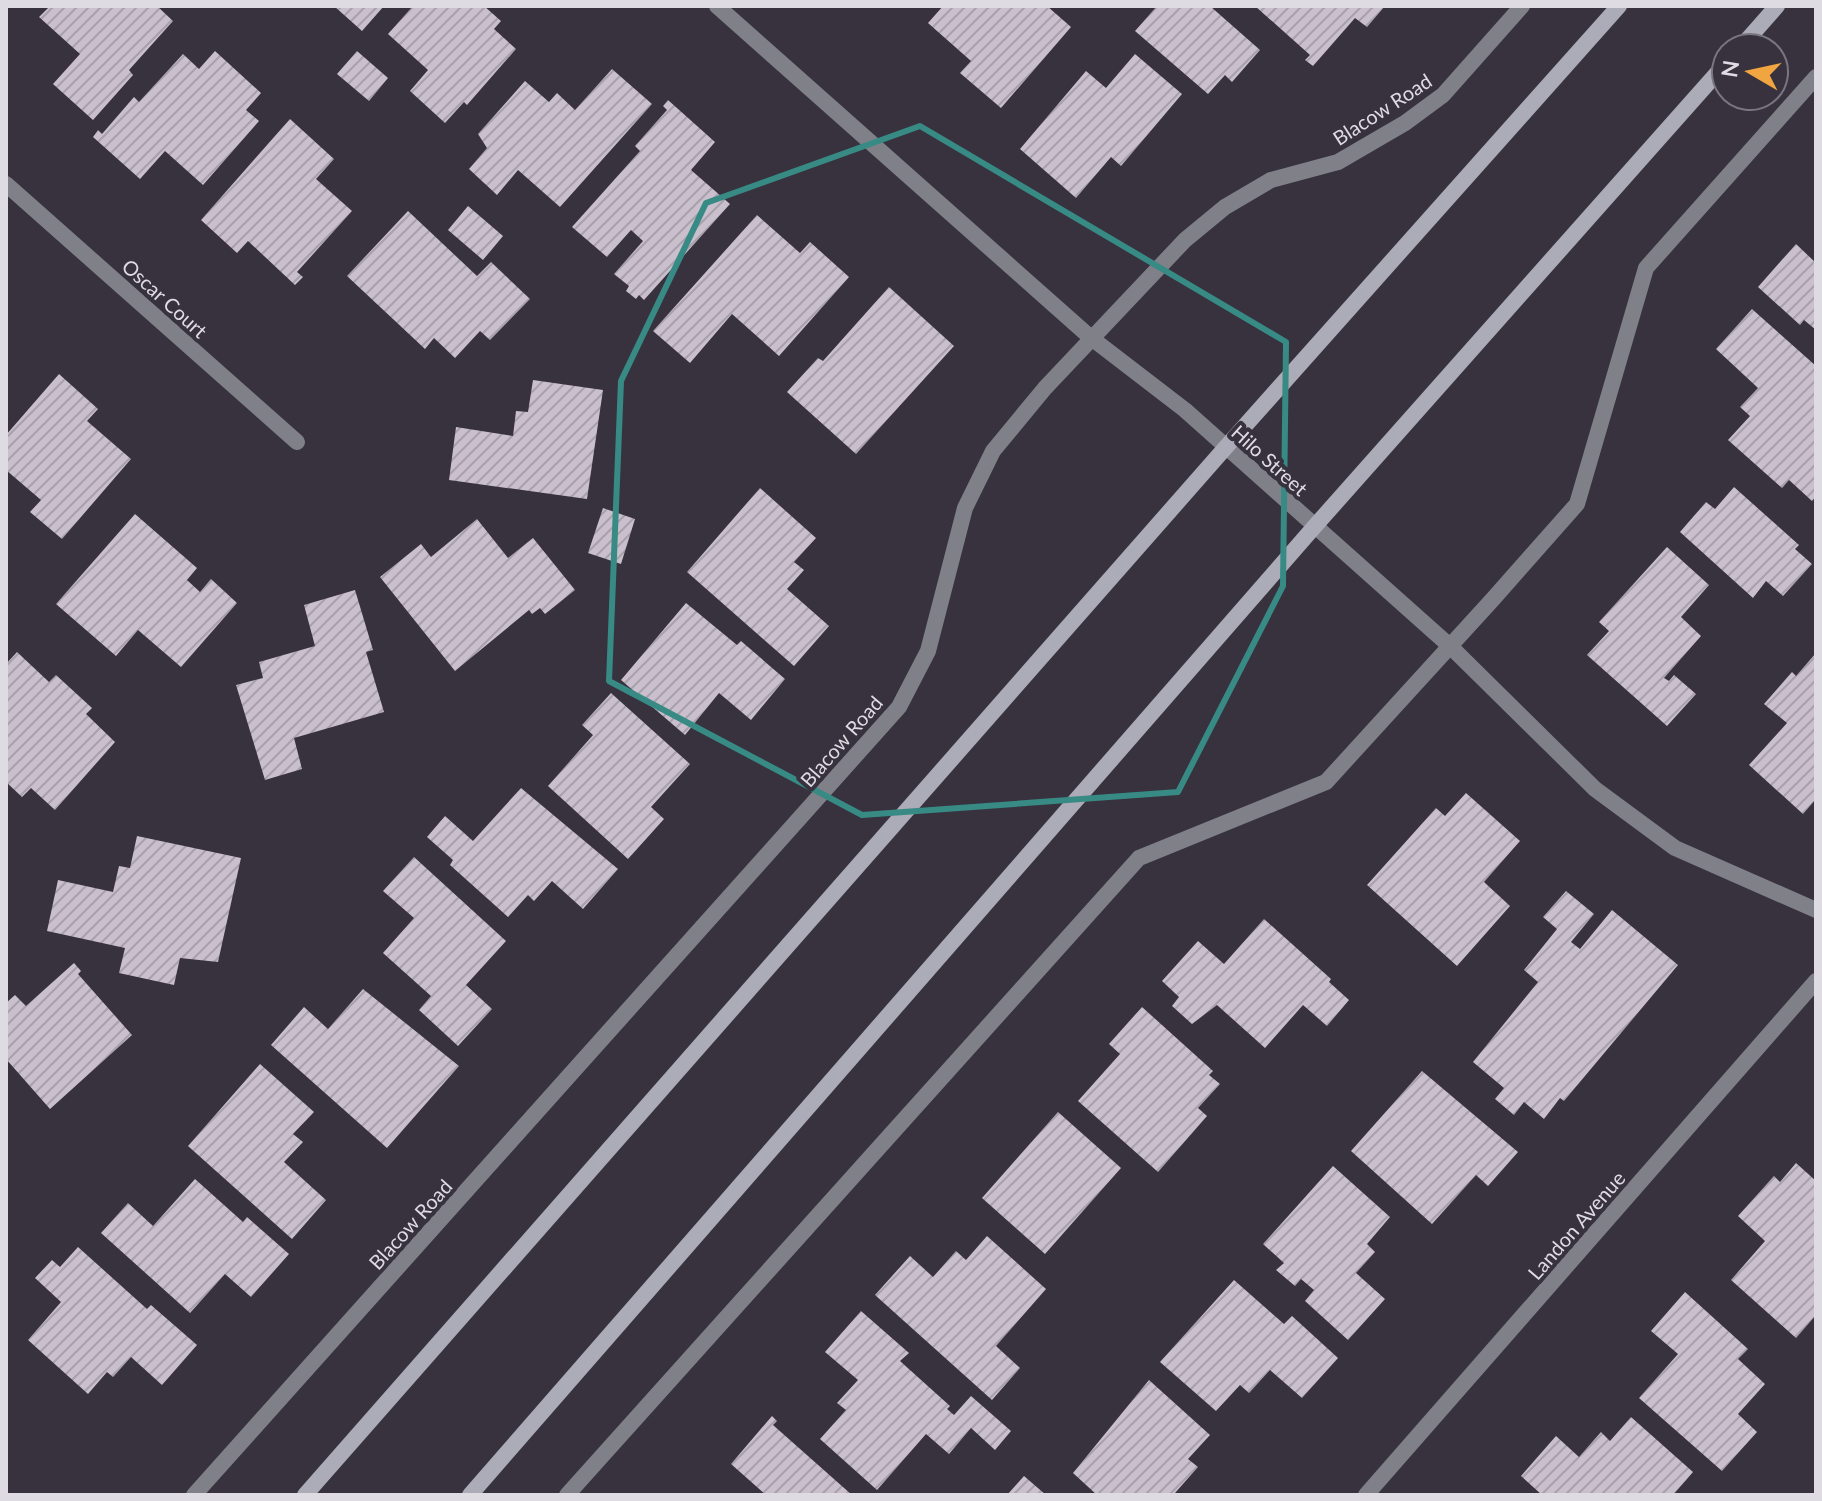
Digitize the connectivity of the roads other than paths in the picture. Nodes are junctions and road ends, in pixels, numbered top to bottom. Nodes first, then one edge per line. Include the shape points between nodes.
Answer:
1 (717, 6) edge
2 (1522, 6) edge
3 (1619, 6) edge
4 (1777, 6) edge
5 (1754, 32) edge
6 (1816, 77) edge
7 (1710, 81) edge
8 (6, 184) edge
9 (1090, 337) junction
10 (297, 442) dead end
11 (1226, 447) junction
12 (1315, 526) junction
13 (1451, 647) junction
14 (1816, 910) edge
15 (1816, 981) edge
16 (194, 1495) edge
17 (305, 1495) edge
18 (470, 1495) edge
19 (567, 1495) edge
20 (1366, 1495) edge

1 - 9 street, Hilo Street
2 - 9 street, Blacow Road via 1443,95 1338,162 1271,180 1225,207
3 - 11 main road
4 - 5 main road
6 - 13 street via 1646,268 1577,504
7 - 12 main road
8 - 10 street, Oscar Court
9 - 11 street, Hilo Street
9 - 16 street, Blacow Road via 993,451 965,508 928,651 899,707
11 - 12 street, Hilo Street
11 - 17 main road
12 - 13 street, Hilo Street
12 - 18 main road
13 - 14 street, Hilo Street via 1595,789 1675,848
13 - 19 street via 1326,782 1139,858
15 - 20 street, Landon Avenue

